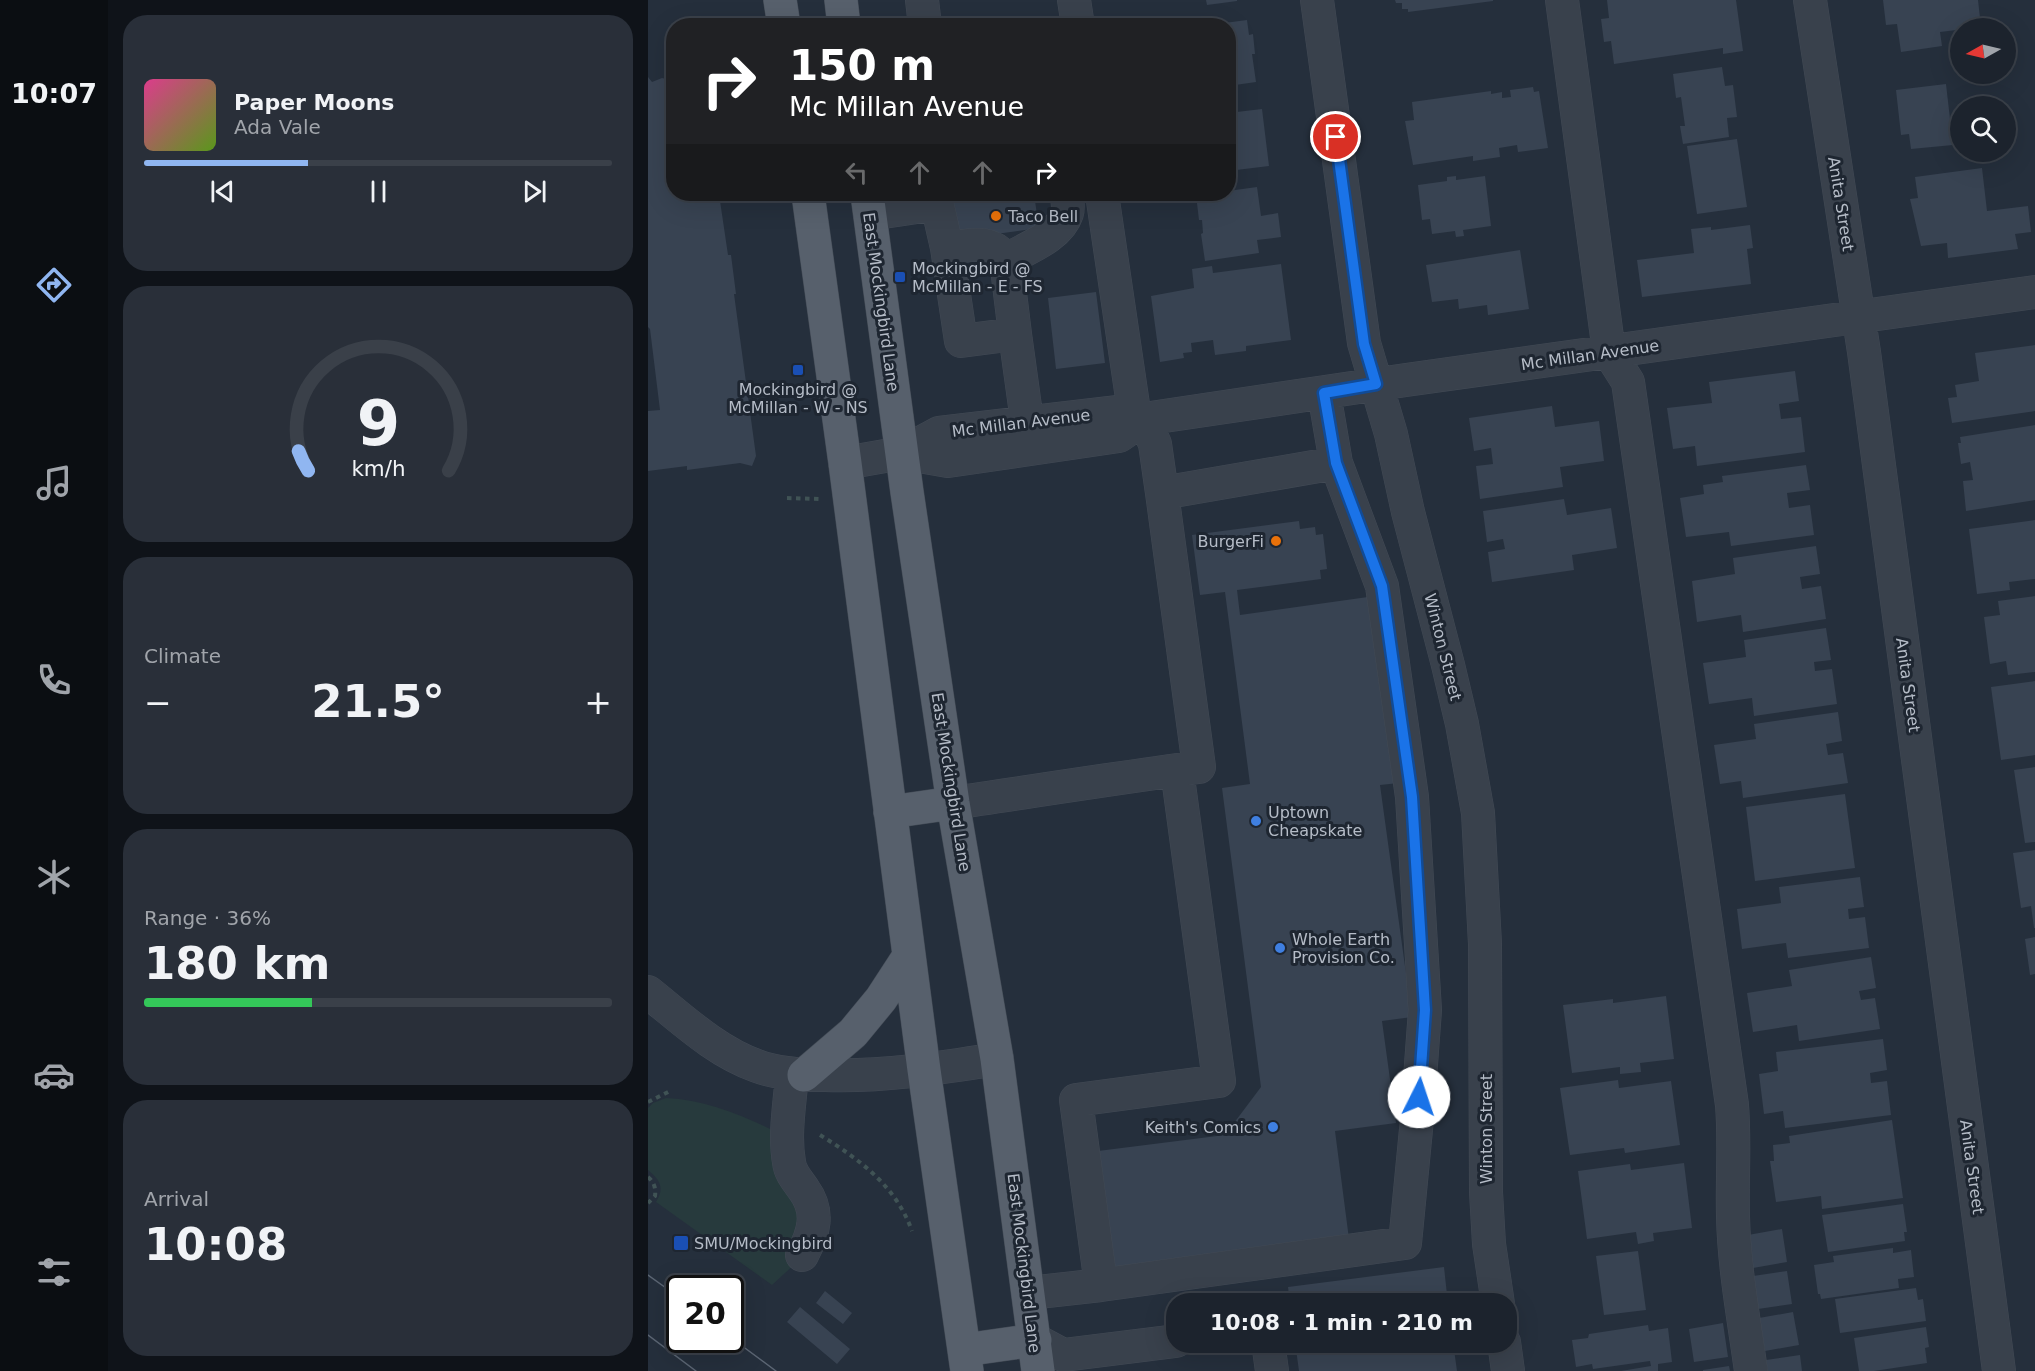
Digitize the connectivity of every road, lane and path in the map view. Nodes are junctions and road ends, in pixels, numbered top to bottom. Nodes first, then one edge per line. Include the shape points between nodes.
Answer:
1 (780, 0) edge
2 (841, 0) edge
3 (922, 0) edge
4 (1074, 0) edge
5 (1317, 0) edge
6 (1562, 0) edge
7 (1810, 0) edge
8 (783, 18) edge
9 (843, 18) edge
10 (924, 18) edge
11 (1077, 18) edge
12 (809, 201) edge
13 (909, 201) edge
14 (937, 201) edge
15 (1067, 201) edge
16 (1103, 201) edge
17 (868, 204) edge
18 (947, 248) junction
19 (1006, 260) junction
20 (2035, 292) edge
21 (1858, 317) junction
22 (1015, 334) junction
23 (1609, 352) junction
24 (1376, 384) junction
25 (1324, 393) junction
26 (1138, 420) junction
27 (1027, 421) junction
28 (902, 453) junction
29 (845, 463) junction
30 (1336, 463) junction
31 (1162, 493) junction
32 (787, 498) dead end
33 (819, 499) dead end
34 (1177, 770) junction
35 (953, 803) junction
36 (890, 812) junction
37 (909, 956) junction
38 (652, 1002) edge
39 (997, 1059) junction
40 (924, 1070) junction
41 (798, 1074) junction
42 (670, 1091) dead end
43 (648, 1102) edge
44 (818, 1134) dead end
45 (648, 1177) edge
46 (648, 1203) edge
47 (913, 1234) dead end
48 (802, 1255) dead end
49 (1101, 1285) junction
50 (1029, 1293) junction
51 (1496, 1293) edge
52 (1166, 1342) edge
53 (1270, 1353) edge
54 (1506, 1353) edge
55 (1037, 1356) edge
56 (965, 1360) edge
57 (1272, 1371) edge
58 (1508, 1371) edge
59 (1751, 1371) edge
60 (1999, 1371) edge

1 - 8 main road
2 - 9 main road
3 - 10 street
4 - 11 street
5 - 24 street, Winton Street via 1364,344
6 - 23 street
7 - 21 street, Anita Street
12 - 29 main road
13 - 17 street
14 - 18 street
15 - 19 street via 1068,212 1061,226
16 - 26 street
17 - 28 main road, East Mockingbird Lane
18 - 19 street via 990,245 1000,250
18 - 22 street via 961,341
19 - 22 street
20 - 21 street, Mc Millan Avenue
21 - 23 street, Mc Millan Avenue
21 - 60 street, Anita Street
22 - 27 street
23 - 24 street, Mc Millan Avenue
23 - 59 street via 1628,382 1732,1106 1733,1217
24 - 25 street, Mc Millan Avenue
24 - 51 street, Winton Street via 1448,665 1478,813 1485,944 1486,1192
25 - 26 street, Mc Millan Avenue
25 - 30 street
26 - 27 street, Mc Millan Avenue via 1119,412
26 - 28 street, Mc Millan Avenue via 1119,436 948,461
26 - 31 street via 1155,444
27 - 28 street, Mc Millan Avenue via 939,433
28 - 29 street, Mc Millan Avenue
28 - 35 main road, East Mockingbird Lane
29 - 36 main road
30 - 31 street
30 - 49 street via 1382,586 1412,797 1425,1010 1405,1243
31 - 34 street via 1199,767
32 - 33 path
34 - 35 street
34 - 49 street via 1219,1081 1076,1100
35 - 36 main road
35 - 39 main road, East Mockingbird Lane
36 - 37 main road
37 - 40 main road
37 - 41 main road via 854,1033
38 - 41 street via 713,1044 757,1066
39 - 40 street
39 - 50 main road, East Mockingbird Lane
40 - 41 street via 850,1076
40 - 56 main road
41 - 48 street via 787,1150 789,1166 810,1200 815,1223
42 - 43 path
44 - 47 path via 879,1178 897,1200
45 - 46 path via 656,1191
49 - 50 street
50 - 55 main road, East Mockingbird Lane
52 - 55 street
53 - 57 street
54 - 58 street
55 - 56 main road

